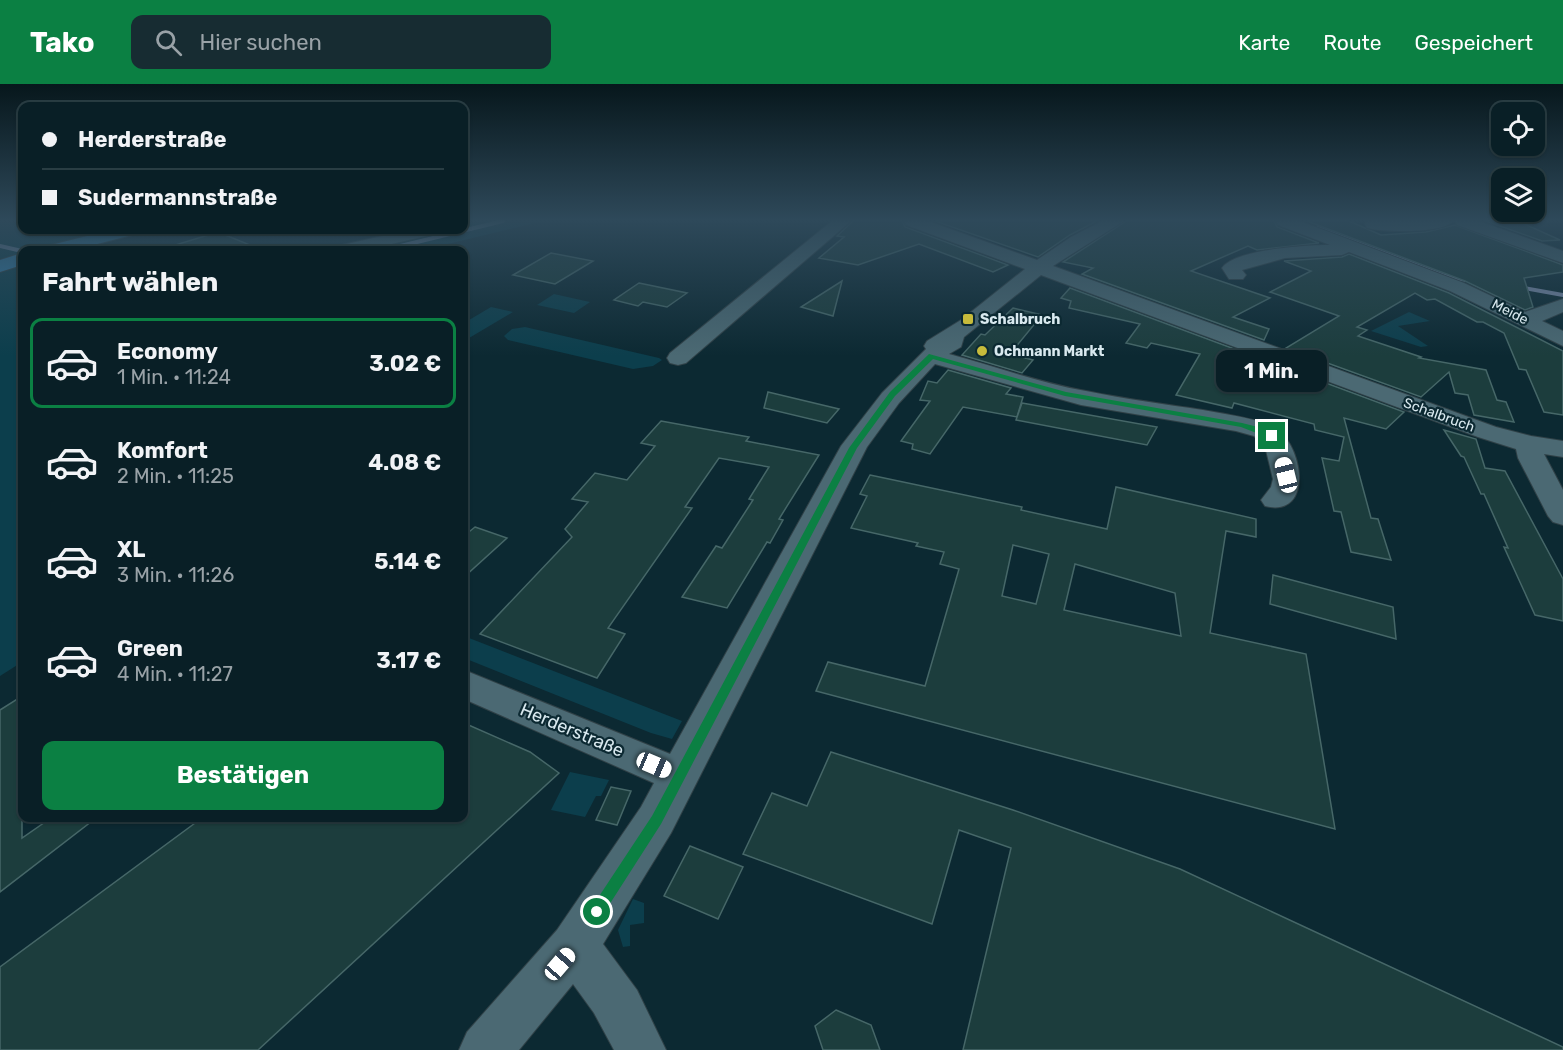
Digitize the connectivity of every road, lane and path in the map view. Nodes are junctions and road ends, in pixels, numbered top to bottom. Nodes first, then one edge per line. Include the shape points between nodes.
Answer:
1 (789, 266) edge
2 (1236, 266) edge
3 (1400, 266) edge
4 (1037, 267) joint
5 (1236, 275) dead end
6 (1563, 305) edge
7 (1525, 320) junction
8 (1563, 339) edge
9 (940, 348) junction
10 (678, 358) dead end
11 (1529, 444) junction
12 (1563, 449) edge
13 (1275, 500) dead end
14 (1563, 516) edge
15 (468, 686) edge
16 (680, 776) junction
17 (574, 947) junction
18 (485, 1050) edge
19 (640, 1050) edge

1 - 10 street
2 - 5 street, Meide via 1231,268
3 - 7 street, Meide via 1456,287
4 - 9 street
4 - 11 street, Schalbruch
6 - 7 street
7 - 8 street, Meide
9 - 13 street via 1081,398 1263,431 1278,443 1287,478 1285,489
9 - 16 street via 892,394 853,448
11 - 12 street, Schalbruch
11 - 14 street via 1531,458
15 - 16 street, Herderstraße
16 - 17 street
17 - 18 street
17 - 19 street via 628,1019

